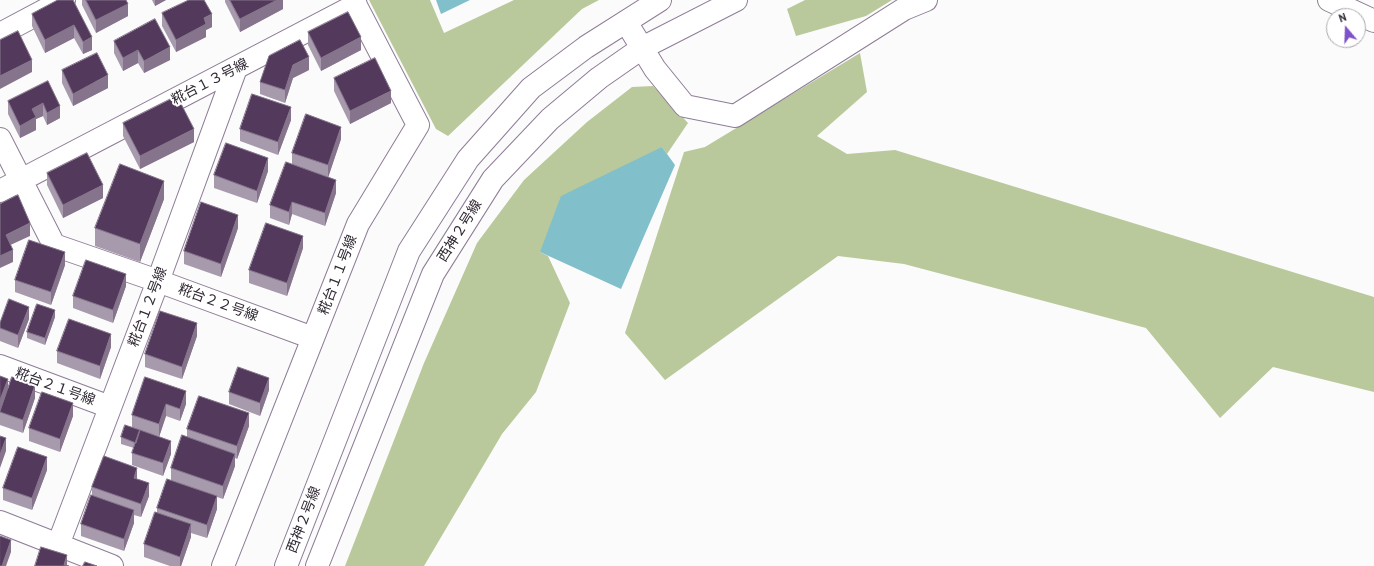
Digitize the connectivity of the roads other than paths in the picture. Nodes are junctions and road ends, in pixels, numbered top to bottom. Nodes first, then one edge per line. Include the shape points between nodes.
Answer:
1 (64, 0) edge
2 (660, 0) edge
3 (736, 0) edge
4 (926, 0) edge
5 (1329, 0) edge
6 (355, 3) edge
7 (1374, 21) edge
8 (626, 22) junction
9 (0, 34) edge
10 (642, 48) junction
11 (236, 68) junction
12 (0, 139) edge
13 (21, 180) junction
14 (0, 191) edge
15 (158, 281) junction
16 (313, 338) junction
17 (0, 366) edge
18 (110, 407) junction
19 (0, 522) edge
20 (58, 545) junction
21 (112, 566) edge
22 (223, 566) edge
23 (286, 566) edge
24 (317, 566) edge

1 - 9 street
2 - 8 street, 西神２号線
3 - 10 street, 西神２号線
4 - 10 street via 904,9 735,116 685,106 654,69
5 - 7 street
6 - 11 street, 糀台１３号線
6 - 16 street, 糀台１１号線 via 418,125 358,224
8 - 10 street
8 - 23 street, 西神２号線 via 586,47 531,88 468,159 409,252
10 - 24 street, 西神２号線 via 599,78 550,119 493,179 433,274
11 - 13 street, 糀台１３号線
11 - 15 street, 糀台１２号線
12 - 13 street, 糀台２２号線
13 - 14 street, 糀台１３号線
13 - 15 street, 糀台２２号線 via 54,245
15 - 16 street, 糀台２２号線
15 - 18 street, 糀台１２号線
16 - 22 street, 糀台１１号線
17 - 18 street, 糀台２１号線
18 - 20 street, 糀台１２号線
19 - 20 street
20 - 21 street

